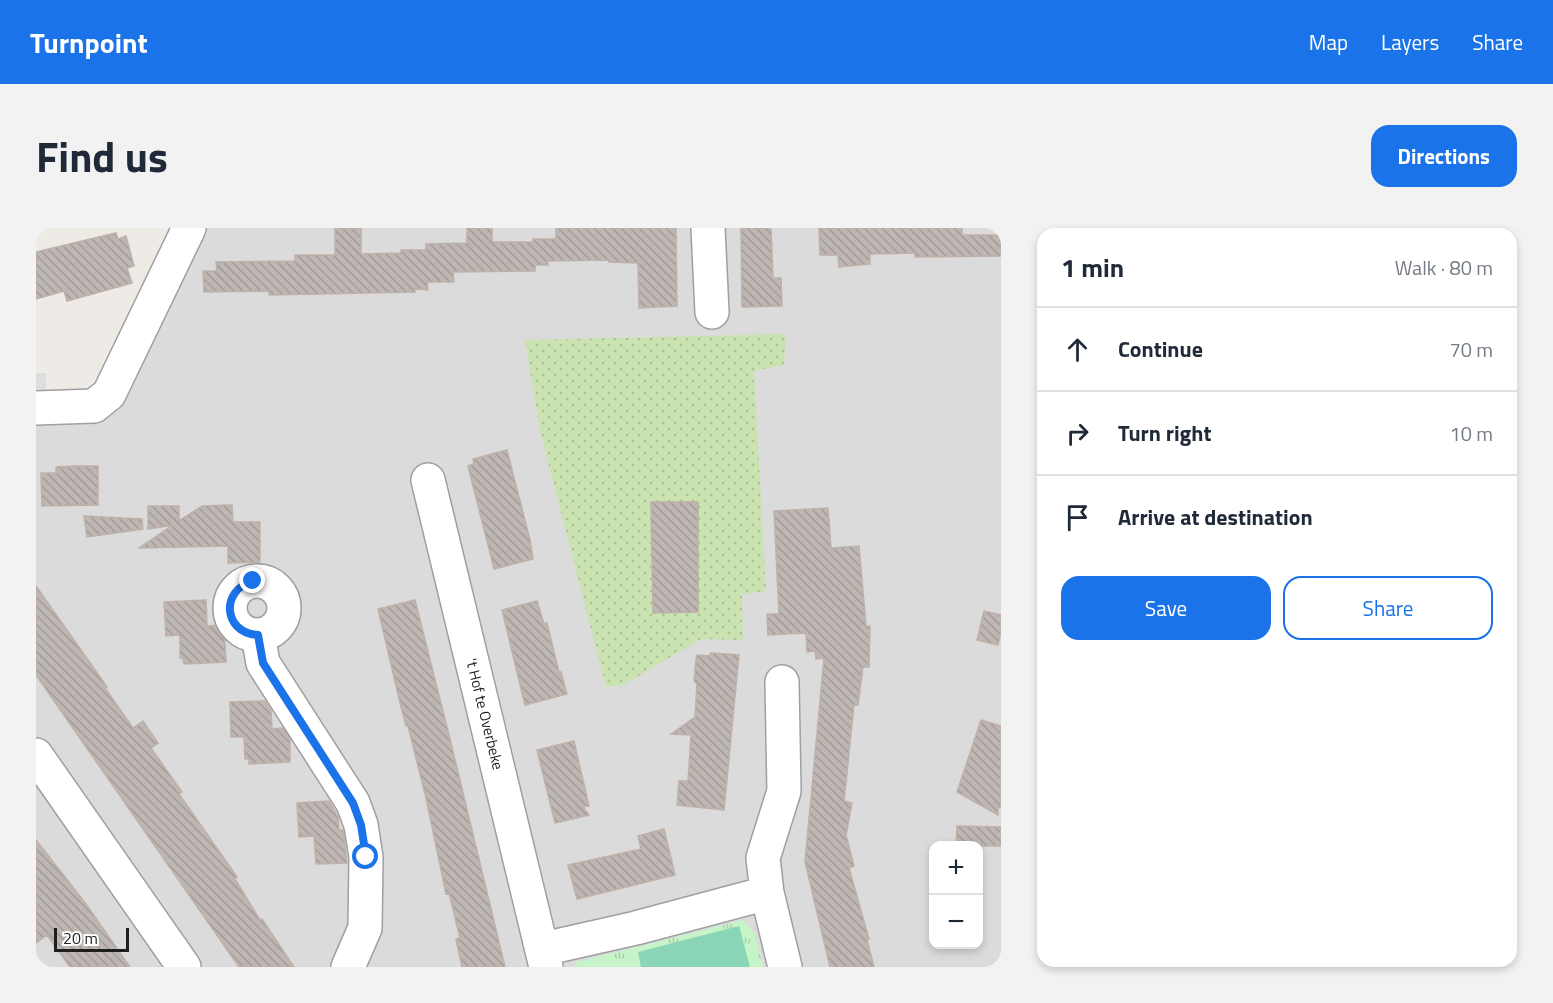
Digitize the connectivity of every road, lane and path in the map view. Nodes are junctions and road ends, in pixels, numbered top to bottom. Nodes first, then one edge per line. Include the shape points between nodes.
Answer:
1 (189, 228) edge
2 (708, 228) edge
3 (712, 312) dead end
4 (36, 408) edge
5 (428, 480) dead end
6 (258, 635) dead end
7 (782, 682) dead end
8 (36, 755) edge
9 (767, 893) junction
10 (544, 958) edge
11 (184, 967) edge
12 (348, 967) edge
13 (785, 967) edge

1 - 4 street via 109,394 94,406
2 - 3 street
5 - 10 street, 't Hof te Overbeke
6 - 12 street via 263,663 353,803 361,825 366,857 365,928
7 - 9 street via 784,791 764,858
8 - 11 street
9 - 10 street, 't Hof te Overbeke via 636,928
9 - 13 street

